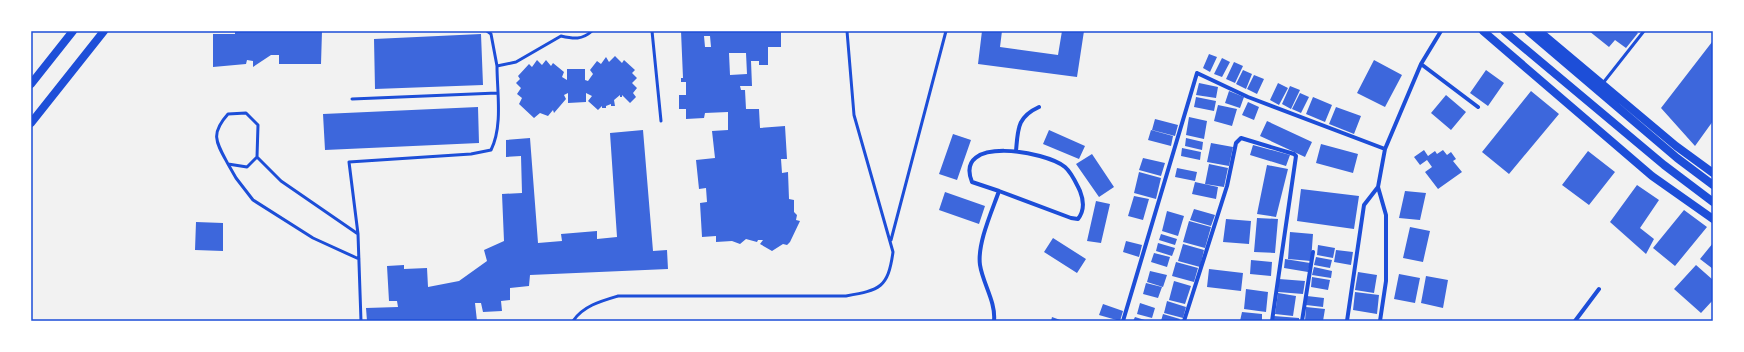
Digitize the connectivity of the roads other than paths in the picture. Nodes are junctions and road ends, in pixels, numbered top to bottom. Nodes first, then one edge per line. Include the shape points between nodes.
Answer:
1 (73, 31) edge
2 (104, 31) edge
3 (487, 31) edge
4 (562, 31) edge
5 (592, 31) edge
6 (652, 31) edge
7 (847, 31) edge
8 (946, 31) edge
9 (1441, 31) edge
10 (1483, 31) edge
11 (1504, 31) edge
12 (1528, 31) edge
13 (1539, 31) edge
14 (1644, 31) edge
15 (562, 36) junction
16 (1421, 64) junction
17 (497, 66) junction
18 (31, 84) edge
19 (1602, 84) junction
20 (498, 93) junction
21 (352, 99) dead end
22 (1039, 107) dead end
23 (1478, 107) dead end
24 (661, 122) dead end
25 (31, 123) edge
26 (1385, 149) junction
27 (1016, 151) junction
28 (257, 157) junction
29 (228, 164) junction
30 (1713, 173) edge
31 (1713, 185) edge
32 (1378, 187) junction
33 (999, 191) junction
34 (1713, 202) edge
35 (1713, 219) edge
36 (358, 234) junction
37 (891, 240) junction
38 (1313, 252) dead end
39 (359, 259) junction
40 (1599, 289) dead end
41 (361, 321) edge
42 (573, 321) edge
43 (994, 321) edge
44 (1123, 321) edge
45 (1184, 321) edge
46 (1272, 321) edge
47 (1302, 321) edge
48 (1347, 321) edge
49 (1380, 321) edge
50 (1575, 321) edge

1 - 18 main road
2 - 25 main road
3 - 17 lane via 491,34
4 - 15 lane
5 - 15 lane via 586,37 575,39
6 - 24 lane
7 - 37 lane via 854,115
8 - 37 lane
9 - 16 street
10 - 35 main road via 1652,176
11 - 34 main road via 1664,165
12 - 31 main road via 1677,158
13 - 19 main road
14 - 19 lane
15 - 17 lane via 516,62
16 - 23 street
16 - 26 street
17 - 20 lane
19 - 30 main road via 1676,146
20 - 21 lane
20 - 36 lane via 496,140 491,150 471,154 349,162
22 - 27 street via 1021,119
26 - 32 street
26 - 44 street via 1248,97 1197,73
27 - 33 street via 983,153 972,162 968,173 972,182
27 - 33 street via 1054,160 1066,168 1083,198 1083,212 1078,219 1071,218
28 - 29 lane via 247,167
28 - 29 lane via 258,125 246,113 228,114 218,125 217,143
28 - 36 lane via 281,181
29 - 39 lane via 253,200 313,238
32 - 48 street via 1364,205
32 - 49 street via 1386,215 1386,281
33 - 43 street via 981,247 980,263 995,312
36 - 39 lane
37 - 42 lane via 890,271 882,285 869,292 846,296 618,296 601,301 578,313
38 - 47 street
39 - 41 lane
40 - 50 street
45 - 46 street via 1227,186 1236,143 1241,138 1296,156

